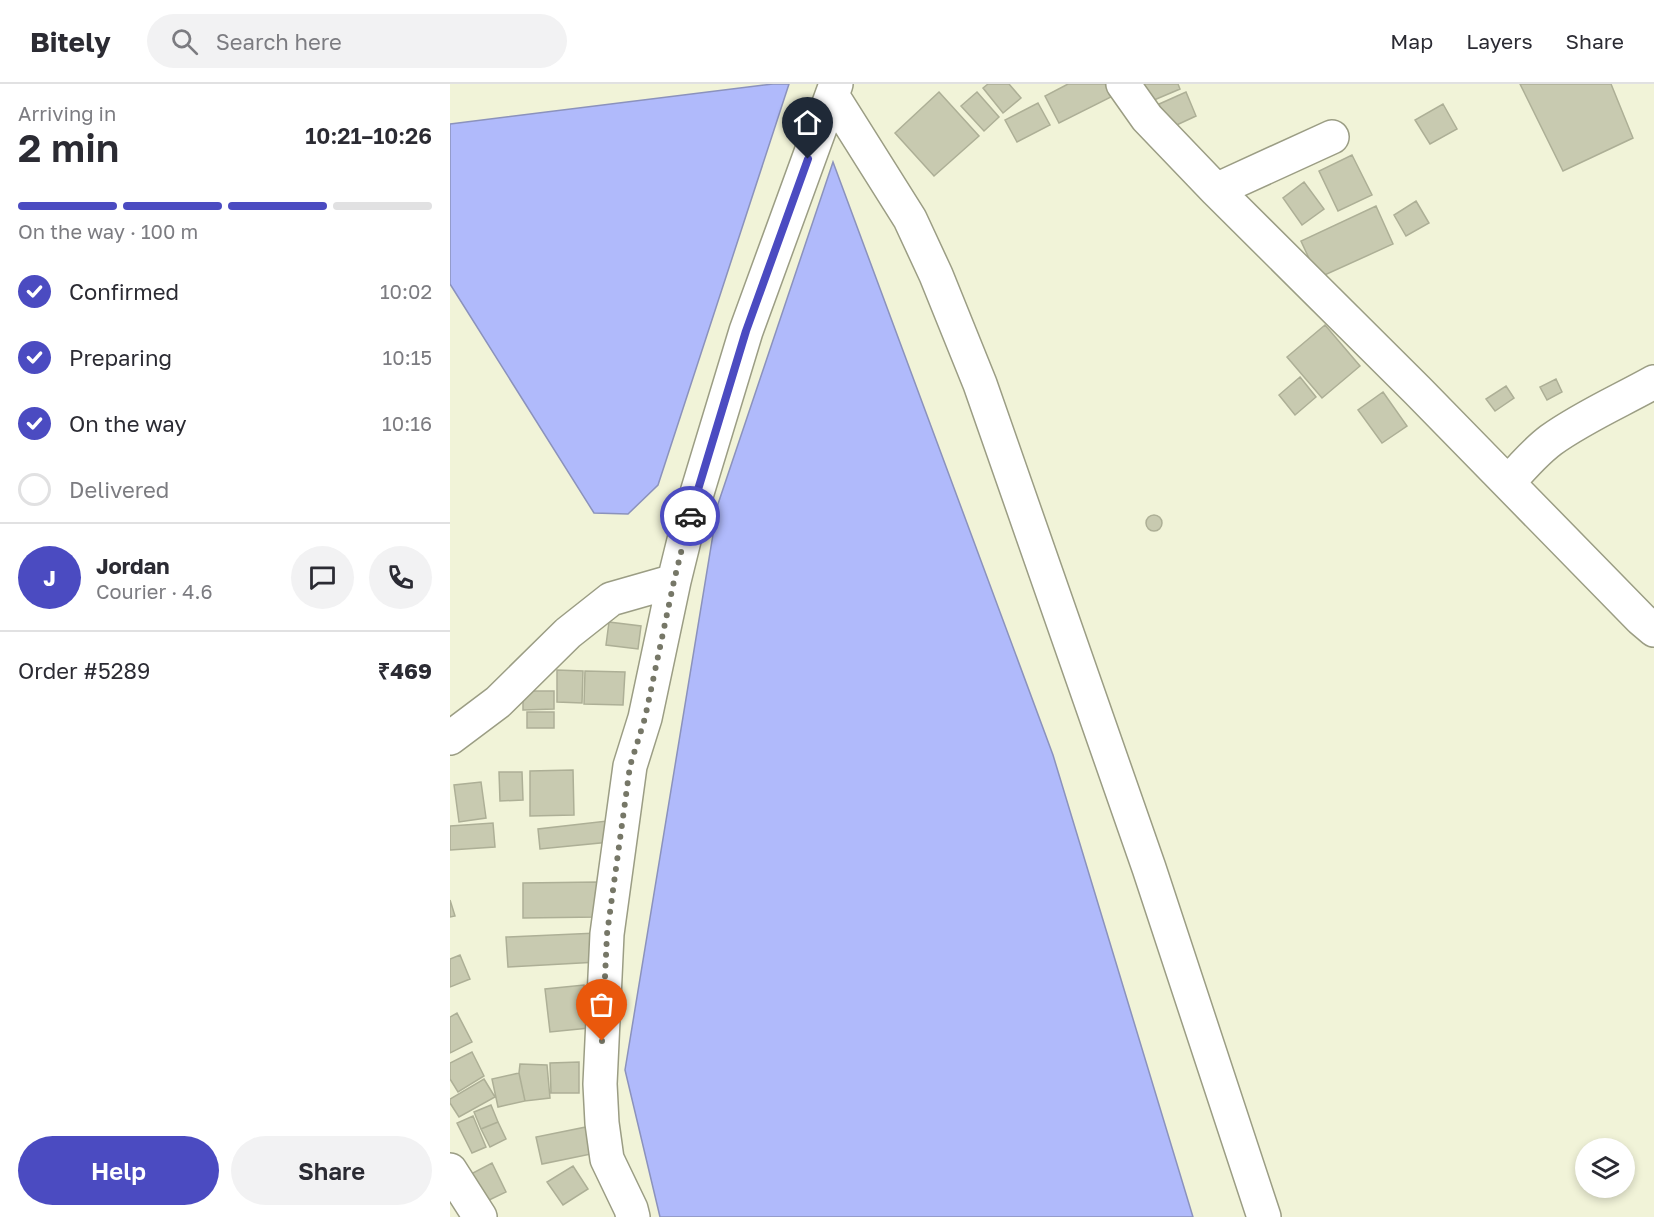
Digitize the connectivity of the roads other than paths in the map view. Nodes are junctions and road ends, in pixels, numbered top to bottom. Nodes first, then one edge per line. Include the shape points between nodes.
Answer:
1 (1123, 84) edge
2 (834, 90) edge
3 (1332, 137) dead end
4 (1216, 190) junction
5 (1654, 382) edge
6 (1508, 483) junction
7 (674, 581) junction
8 (1654, 630) edge
9 (450, 738) edge
10 (450, 1170) edge
11 (626, 1214) edge
12 (480, 1217) edge
13 (1264, 1217) edge

1 - 4 street via 1147,118
2 - 7 street via 746,331
2 - 13 street via 909,219 980,384 1149,868
3 - 4 street
4 - 6 street
5 - 6 street via 1551,440
6 - 8 street
7 - 9 street via 611,599 568,633 498,702
7 - 11 street via 645,718 630,766 607,934 600,1084 602,1123 607,1159
10 - 12 street

